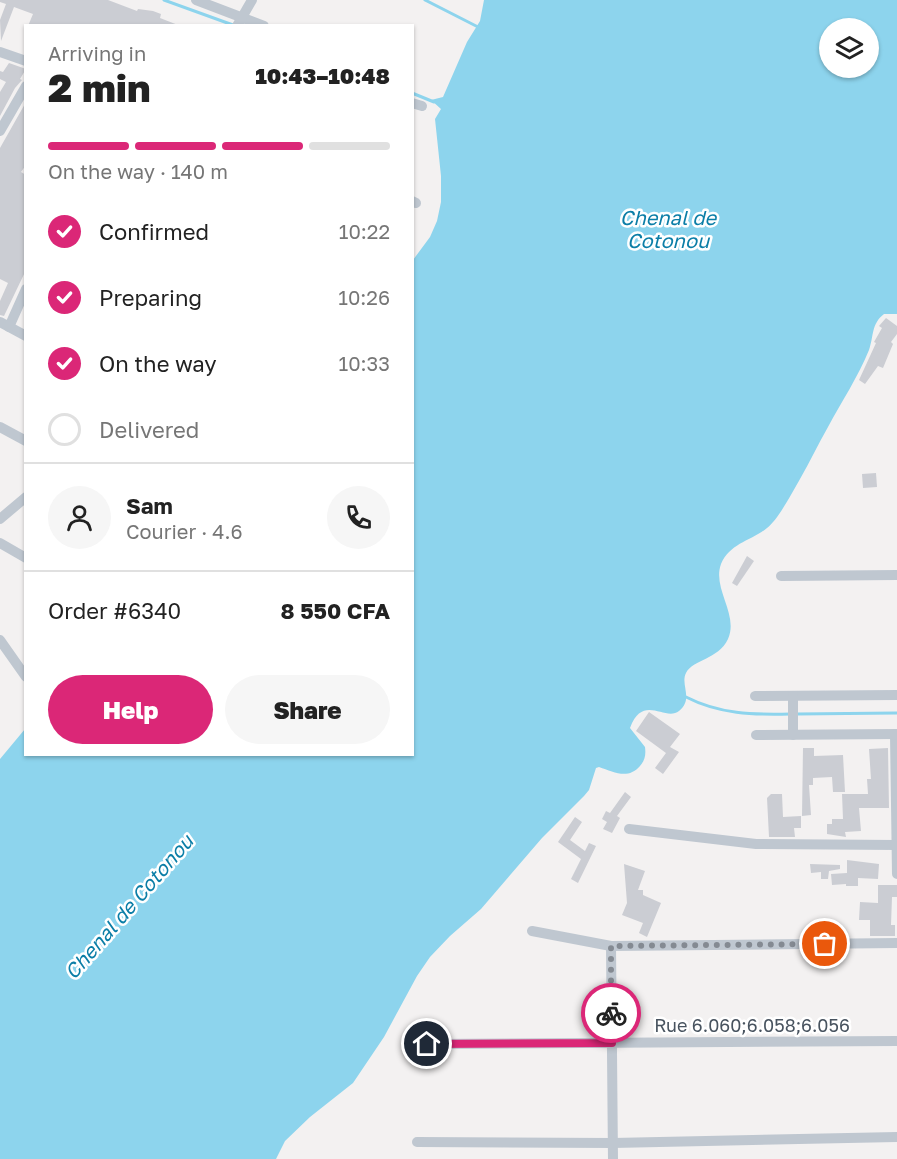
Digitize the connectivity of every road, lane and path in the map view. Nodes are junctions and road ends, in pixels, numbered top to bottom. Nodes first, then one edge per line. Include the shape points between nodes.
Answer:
1 (196, 0) edge
2 (252, 0) edge
3 (240, 21) edge
4 (0, 52) edge
5 (24, 60) edge
6 (24, 89) edge
7 (0, 131) edge
8 (24, 292) edge
9 (4, 324) edge
10 (24, 335) edge
11 (0, 427) edge
12 (24, 440) edge
13 (24, 499) edge
14 (0, 519) edge
15 (0, 543) edge
16 (24, 557) edge
17 (897, 575) edge
18 (781, 576) dead end
19 (0, 640) edge
20 (24, 674) edge
21 (897, 695) edge
22 (755, 696) dead end
23 (793, 700) junction
24 (896, 734) edge
25 (756, 735) dead end
26 (793, 735) junction
27 (629, 829) dead end
28 (897, 845) edge
29 (897, 874) edge
30 (532, 931) dead end
31 (897, 943) edge
32 (611, 946) junction
33 (897, 1041) edge
34 (612, 1043) junction
35 (427, 1044) dead end
36 (897, 1137) edge
37 (417, 1142) dead end
38 (613, 1143) junction
39 (613, 1159) edge

1 - 3 street
2 - 3 street
4 - 5 street
6 - 7 street
8 - 9 street
9 - 10 street
11 - 12 street
13 - 14 street
15 - 16 street
17 - 18 street
19 - 20 street
21 - 23 street
22 - 23 street
23 - 26 street
24 - 26 street
24 - 28 street
25 - 26 street
27 - 28 street via 756,844
28 - 29 street
30 - 32 street
31 - 32 street
32 - 34 street
33 - 34 street, Rue 6.060;6.058;6.056
34 - 35 street, Rue 6.060;6.058;6.056
34 - 38 street
36 - 38 street
37 - 38 street
38 - 39 street

